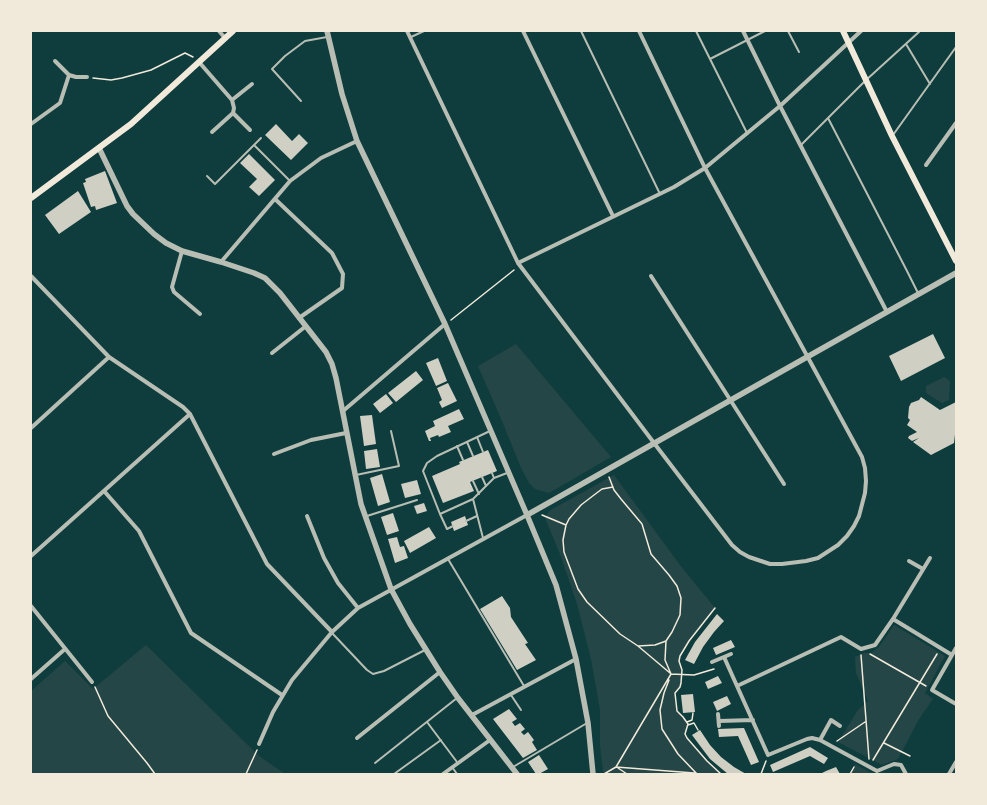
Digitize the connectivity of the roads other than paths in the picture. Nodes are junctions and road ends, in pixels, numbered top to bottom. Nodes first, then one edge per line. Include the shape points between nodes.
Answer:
1 (219, 31) edge
2 (233, 31) edge
3 (407, 31) edge
4 (424, 31) edge
5 (523, 31) edge
6 (581, 31) edge
7 (638, 31) edge
8 (696, 31) edge
9 (743, 31) edge
10 (765, 31) edge
11 (788, 31) edge
12 (842, 31) edge
13 (861, 31) edge
14 (920, 31) edge
15 (328, 34) edge
16 (225, 38) junction
17 (410, 38) junction
18 (747, 40) junction
19 (848, 42) junction
20 (906, 44) junction
21 (956, 47) edge
22 (799, 52) dead end
23 (710, 59) junction
24 (55, 60) dead end
25 (200, 61) junction
26 (69, 75) junction
27 (87, 77) road end
28 (865, 81) junction
29 (252, 84) dead end
30 (930, 84) junction
31 (232, 100) junction
32 (301, 100) dead end
33 (780, 106) junction
34 (233, 113) junction
35 (828, 118) junction
36 (956, 123) edge
37 (31, 124) edge
38 (250, 130) dead end
39 (212, 132) dead end
40 (747, 133) junction
41 (892, 136) junction
42 (261, 138) dead end
43 (357, 141) junction
44 (254, 145) junction
45 (800, 146) junction
46 (99, 148) junction
47 (926, 165) dead end
48 (705, 168) junction
49 (207, 176) dead end
50 (290, 181) junction
51 (660, 194) junction
52 (31, 198) edge
53 (275, 199) junction
54 (613, 216) junction
55 (182, 251) junction
56 (956, 261) edge
57 (221, 262) junction
58 (519, 264) junction
59 (956, 273) edge
60 (31, 276) edge
61 (651, 276) dead end
62 (918, 294) junction
63 (886, 312) junction
64 (200, 314) dead end
65 (299, 318) junction
66 (445, 324) junction
67 (306, 326) junction
68 (272, 353) dead end
69 (808, 356) junction
70 (110, 357) junction
71 (730, 400) junction
72 (343, 411) junction
73 (190, 414) junction
74 (31, 428) edge
75 (392, 431) dead end
76 (491, 431) junction
77 (346, 433) junction
78 (477, 437) junction
79 (467, 442) junction
80 (654, 443) junction
81 (457, 446) junction
82 (483, 452) dead end
83 (274, 454) dead end
84 (473, 456) dead end
85 (463, 460) dead end
86 (509, 472) junction
87 (492, 473) dead end
88 (355, 475) junction
89 (482, 477) dead end
90 (494, 478) junction
91 (473, 481) dead end
92 (784, 484) dead end
93 (486, 486) junction
94 (104, 491) junction
95 (479, 494) junction
96 (473, 499) junction
97 (417, 500) dead end
98 (440, 514) junction
99 (527, 515) junction
100 (307, 516) dead end
101 (365, 516) junction
102 (477, 516) junction
103 (466, 520) dead end
104 (453, 526) dead end
105 (484, 539) junction
106 (31, 556) edge
107 (448, 558) junction
108 (930, 558) dead end
109 (909, 561) dead end
110 (923, 569) junction
111 (391, 589) junction
112 (31, 606) edge
113 (358, 608) junction
114 (893, 619) junction
115 (332, 632) junction
116 (956, 648) edge
117 (64, 649) junction
118 (426, 649) junction
119 (731, 654) dead end
120 (952, 655) junction
121 (724, 657) junction
122 (576, 659) junction
123 (712, 662) dead end
124 (440, 672) junction
125 (31, 679) edge
126 (92, 682) road end
127 (524, 686) junction
128 (737, 686) junction
129 (510, 694) junction
130 (282, 695) junction
131 (458, 698) junction
132 (956, 704) edge
133 (521, 710) dead end
134 (718, 714) dead end
135 (472, 715) junction
136 (753, 720) junction
137 (718, 721) junction
138 (427, 722) junction
139 (588, 723) junction
140 (719, 726) dead end
141 (840, 726) dead end
142 (357, 738) dead end
143 (441, 740) junction
144 (490, 740) junction
145 (820, 740) junction
146 (259, 744) road end
147 (956, 762) edge
148 (375, 763) dead end
149 (458, 763) junction
150 (452, 767) junction
151 (512, 768) junction
152 (878, 773) edge
153 (394, 774) edge
154 (443, 774) edge
155 (457, 774) edge
156 (517, 774) edge
157 (593, 774) edge
158 (906, 774) edge
159 (949, 774) edge

1 - 16 street
2 - 16 main road
3 - 17 street
4 - 17 lane
5 - 54 street
6 - 51 lane
7 - 48 street
8 - 23 lane
9 - 18 street
10 - 18 lane
11 - 22 lane
12 - 19 main road
13 - 19 street
14 - 20 lane
15 - 32 lane via 305,42 272,69
15 - 43 street via 342,94
16 - 25 main road
17 - 58 street
18 - 23 lane
18 - 33 street
19 - 28 main road
19 - 33 street
20 - 28 lane
20 - 30 lane
21 - 30 lane
23 - 40 lane
24 - 26 street
25 - 31 street
25 - 46 main road via 142,114
26 - 27 street
26 - 37 street via 60,103
28 - 35 lane
28 - 41 main road
29 - 31 street
30 - 41 lane
31 - 34 street
33 - 40 street
33 - 45 street
34 - 38 street
34 - 39 street
35 - 45 lane
35 - 62 lane
36 - 47 street
40 - 48 street
41 - 56 main road
42 - 44 lane
43 - 50 street via 321,158
43 - 66 street
44 - 49 lane via 215,184
44 - 50 lane
45 - 63 street
46 - 52 main road
46 - 55 street via 133,214 154,234
48 - 51 street
48 - 69 street
50 - 53 street
51 - 54 street
53 - 57 street
53 - 65 street via 332,253 343,274 342,288
54 - 58 street
55 - 57 street
55 - 64 street via 172,287 174,292
57 - 65 street via 265,278
58 - 80 street
59 - 62 street
60 - 70 street
61 - 71 street
62 - 63 street
63 - 69 street
65 - 67 street
66 - 72 street
66 - 76 street
67 - 68 street
67 - 72 street via 332,364
69 - 71 street
69 - 80 street via 862,458 866,481 859,516 847,536 818,558 806,562 770,564 740,552
70 - 73 street
70 - 74 street
71 - 80 street
71 - 92 street
72 - 77 street
73 - 94 street
73 - 115 street via 267,564
75 - 88 lane via 399,466
76 - 78 lane
76 - 86 street
77 - 83 street via 311,440
77 - 88 street
78 - 79 lane
78 - 82 lane
79 - 81 lane
79 - 84 lane
80 - 99 street
81 - 85 lane
81 - 98 lane via 432,458 423,471
86 - 90 lane
86 - 99 street
87 - 90 lane
88 - 101 street
89 - 93 lane
90 - 93 lane
91 - 95 lane
93 - 95 lane
94 - 106 street
94 - 130 street via 139,531 191,633
95 - 96 lane
96 - 98 lane
96 - 102 lane
97 - 101 lane
98 - 104 lane via 447,529
99 - 105 street
99 - 122 street via 556,585
100 - 113 street via 324,558 338,583
101 - 111 street
102 - 103 lane
102 - 105 lane
105 - 107 street
107 - 111 street
107 - 127 lane
108 - 110 street
109 - 110 street
110 - 114 street
111 - 113 street
111 - 118 street
112 - 117 street
113 - 115 street
114 - 120 street
114 - 128 street via 875,645 861,649 841,638
115 - 118 lane via 373,674
115 - 130 street
116 - 120 street
117 - 125 street
117 - 126 street
118 - 124 street
119 - 121 street
120 - 132 street via 932,690
121 - 123 street
121 - 128 street
122 - 127 street
122 - 139 street
124 - 131 street
124 - 142 street
127 - 129 street
128 - 136 street
129 - 133 lane
129 - 135 street
130 - 146 street
131 - 135 street
131 - 138 lane
134 - 137 street
135 - 144 street
136 - 137 street
136 - 145 street via 768,755 806,739
137 - 140 street
138 - 143 lane
138 - 148 lane
139 - 151 lane
139 - 157 street
141 - 145 street via 831,720
143 - 149 lane
143 - 153 lane
144 - 149 street
144 - 151 street
145 - 152 street
147 - 159 street
149 - 150 street
150 - 154 street
150 - 155 lane
151 - 156 street
152 - 158 street via 894,764 901,765

